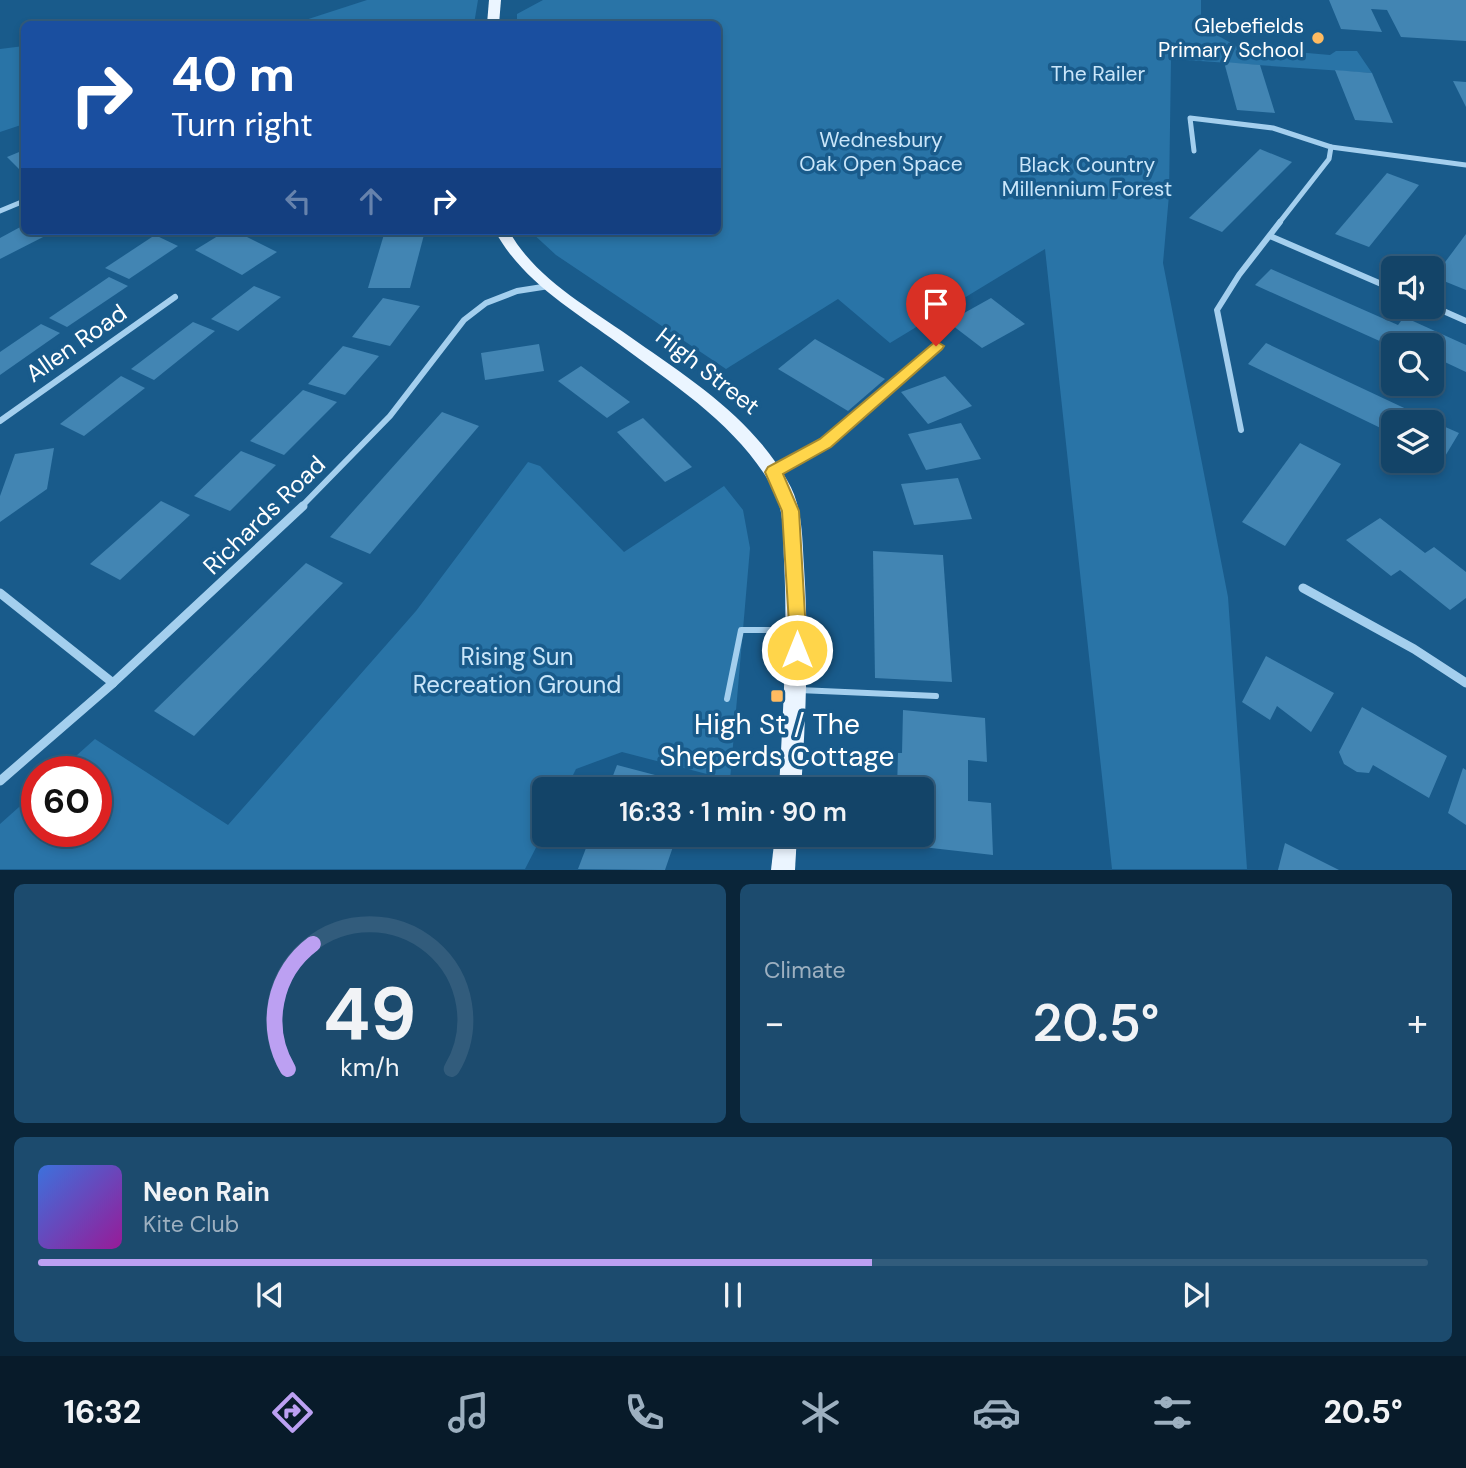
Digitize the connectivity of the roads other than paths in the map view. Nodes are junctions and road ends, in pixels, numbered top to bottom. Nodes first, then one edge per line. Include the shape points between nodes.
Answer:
1 (495, 0) edge
2 (493, 21) edge
3 (1331, 147) junction
4 (1194, 151) dead end
5 (1466, 165) edge
6 (21, 202) edge
7 (0, 211) edge
8 (504, 235) edge
9 (1270, 236) junction
10 (1381, 284) edge
11 (549, 286) junction
12 (175, 298) dead end
13 (1444, 311) edge
14 (1466, 321) edge
15 (936, 346) dead end
16 (0, 421) edge
17 (1241, 430) dead end
18 (774, 472) junction
19 (1303, 588) dead end
20 (0, 593) edge
21 (798, 630) junction
22 (113, 683) junction
23 (1466, 683) edge
24 (796, 690) junction
25 (936, 696) dead end
26 (727, 699) dead end
27 (791, 777) edge
28 (0, 781) edge
29 (785, 847) edge
30 (783, 870) edge

1 - 2 main road
3 - 4 street via 1273,128 1190,118
3 - 5 street
3 - 9 street via 1329,159
6 - 7 street
8 - 11 main road, High Street via 513,251
9 - 10 street
9 - 17 street via 1217,310
11 - 18 main road, High Street via 695,391 749,439
11 - 22 street, Richards Road via 486,303 464,320 390,416 345,464
12 - 16 street, Allen Road
13 - 14 street
15 - 18 lane via 826,443
18 - 21 main road, High Street via 791,511
19 - 23 street
20 - 22 street
21 - 24 main road, High Street
21 - 26 lane via 741,630
22 - 28 street, Richards Road
24 - 25 lane
24 - 27 main road, High Street
29 - 30 main road

